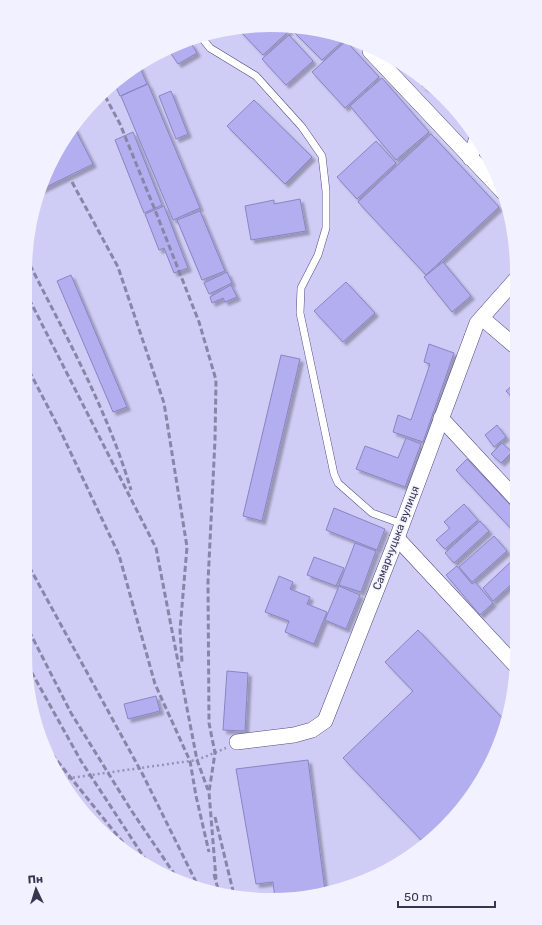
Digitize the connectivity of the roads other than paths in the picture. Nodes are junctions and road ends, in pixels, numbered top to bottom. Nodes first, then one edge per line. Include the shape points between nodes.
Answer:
1 (205, 41) edge
2 (385, 62) edge
3 (474, 145) edge
4 (470, 158) junction
5 (492, 181) edge
6 (510, 286) edge
7 (482, 318) junction
8 (510, 342) edge
9 (442, 418) junction
10 (510, 492) edge
11 (400, 531) junction
12 (510, 659) edge
13 (237, 742) road end

1 - 11 lane via 210,48 256,76 302,127 322,156 326,191 326,228 318,255 301,288 300,313 338,483 372,513
2 - 4 street
3 - 4 street
4 - 5 street
6 - 7 street, Самарчуцька вулиця
7 - 8 street
7 - 9 street, Самарчуцька вулиця via 477,323
9 - 10 street
9 - 11 street, Самарчуцька вулиця
11 - 12 street
11 - 13 street, Самарчуцька вулиця via 325,721 312,730 294,735

